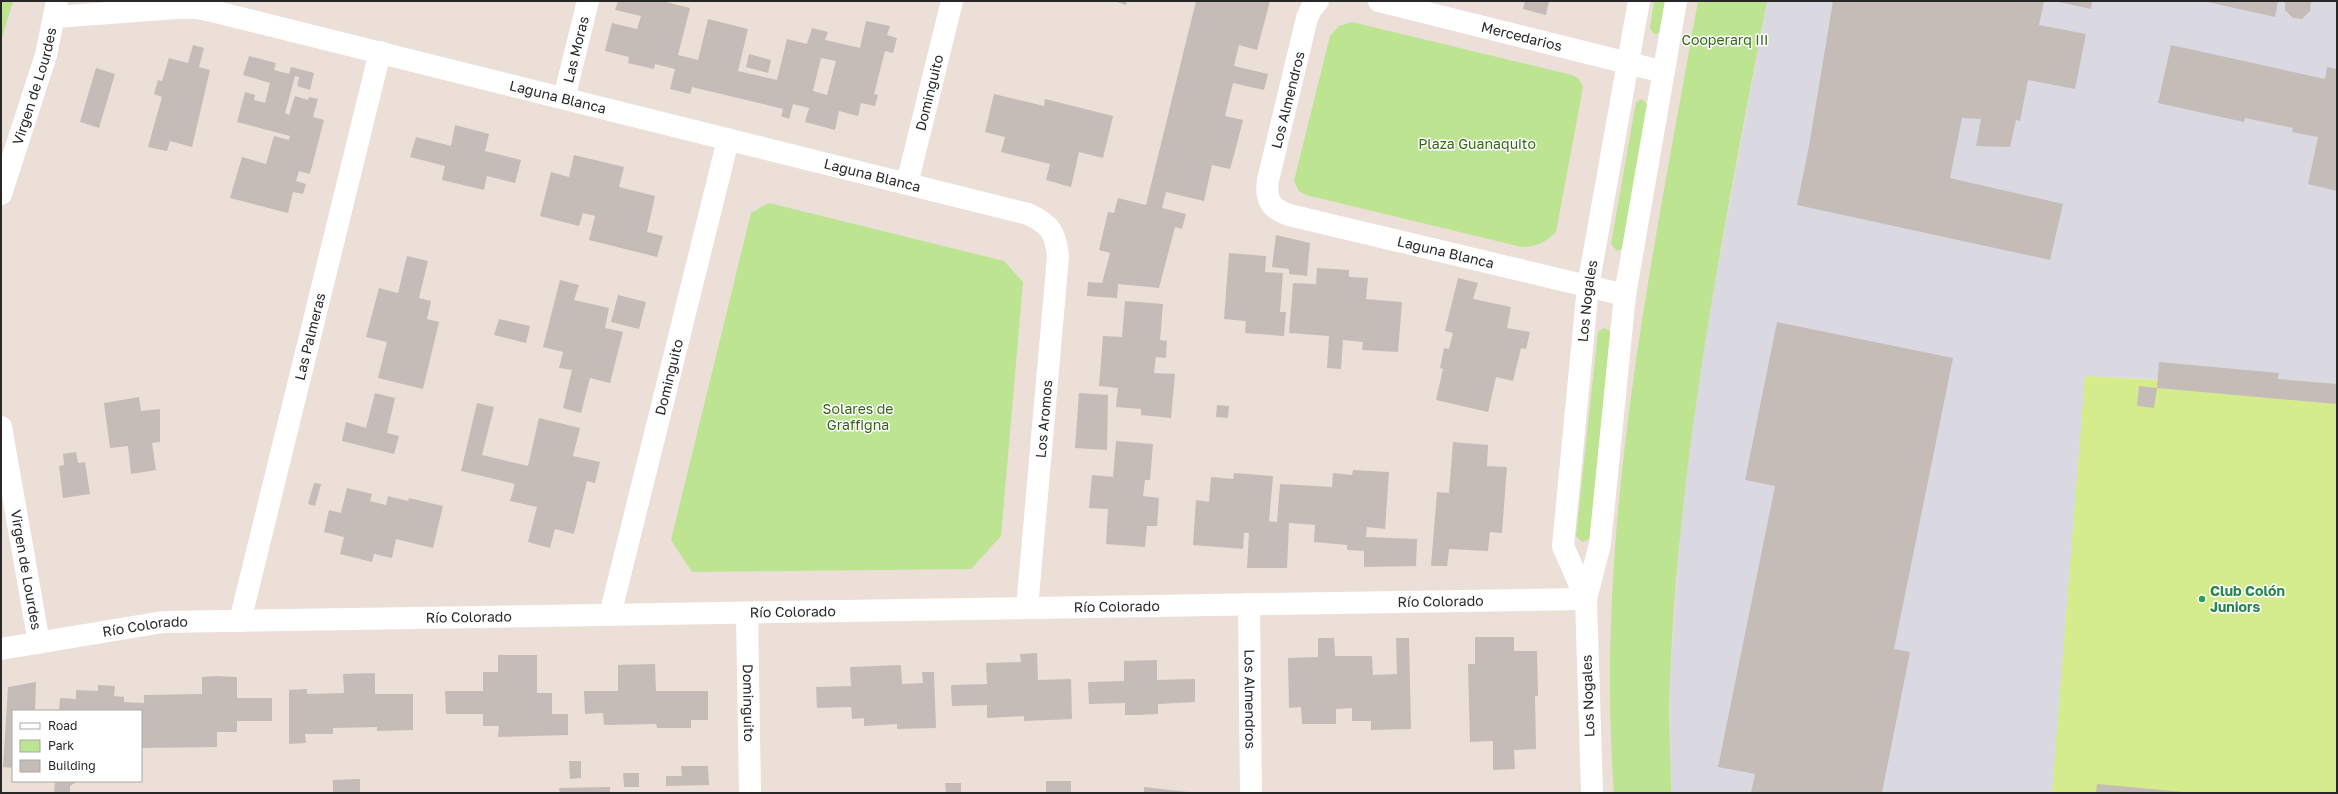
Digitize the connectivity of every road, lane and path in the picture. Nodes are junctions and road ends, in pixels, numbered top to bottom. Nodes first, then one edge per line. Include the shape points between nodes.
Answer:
1 (588, 1) edge
2 (952, 1) edge
3 (1318, 1) edge
4 (1379, 1) edge
5 (1639, 1) edge
6 (1676, 1) edge
7 (56, 9) edge
8 (380, 52) junction
9 (1628, 62) junction
10 (1664, 72) junction
11 (564, 98) junction
12 (728, 140) junction
13 (908, 184) junction
14 (1, 194) edge
15 (1269, 202) joint
16 (1053, 231) joint
17 (1588, 286) junction
18 (1625, 295) junction
19 (1, 427) edge
20 (1586, 599) junction
21 (1249, 604) junction
22 (1027, 608) junction
23 (747, 613) junction
24 (610, 615) junction
25 (240, 621) junction
26 (38, 642) junction
27 (1, 649) edge
28 (750, 793) edge
29 (1251, 793) edge
30 (1592, 793) edge

1 - 11 street, Las Moras
2 - 13 street, Dominguito
3 - 15 street, Los Almendros via 1311,9 1306,26 1268,180
4 - 9 street, Mercedarios
5 - 9 street, Los Nogales
6 - 10 street, Los Nogales
7 - 8 street, Laguna Blanca via 196,8
7 - 14 street, Virgen de Lourdes via 46,55
8 - 11 street, Laguna Blanca
8 - 25 street, Las Palmeras
9 - 10 street, Mercedarios
9 - 17 street, Los Nogales
10 - 18 street, Los Nogales
11 - 12 street, Laguna Blanca
12 - 13 street, Laguna Blanca
12 - 24 street, Dominguito
13 - 16 street, Laguna Blanca via 1028,214 1038,218
15 - 17 street, Laguna Blanca via 1282,213 1289,215
16 - 22 street, Los Aromos via 1058,257
17 - 18 street, Laguna Blanca
17 - 20 street, Los Nogales via 1563,546
18 - 20 street, Los Nogales via 1600,544
19 - 26 street, Virgen de Lourdes
20 - 21 street, Río Colorado
20 - 30 street, Los Nogales
21 - 22 street, Río Colorado
21 - 29 street, Los Almendros
22 - 23 street, Río Colorado
23 - 24 street, Río Colorado
23 - 28 street, Dominguito
24 - 25 street, Río Colorado
25 - 26 street, Río Colorado via 163,622
26 - 27 street, Río Colorado

